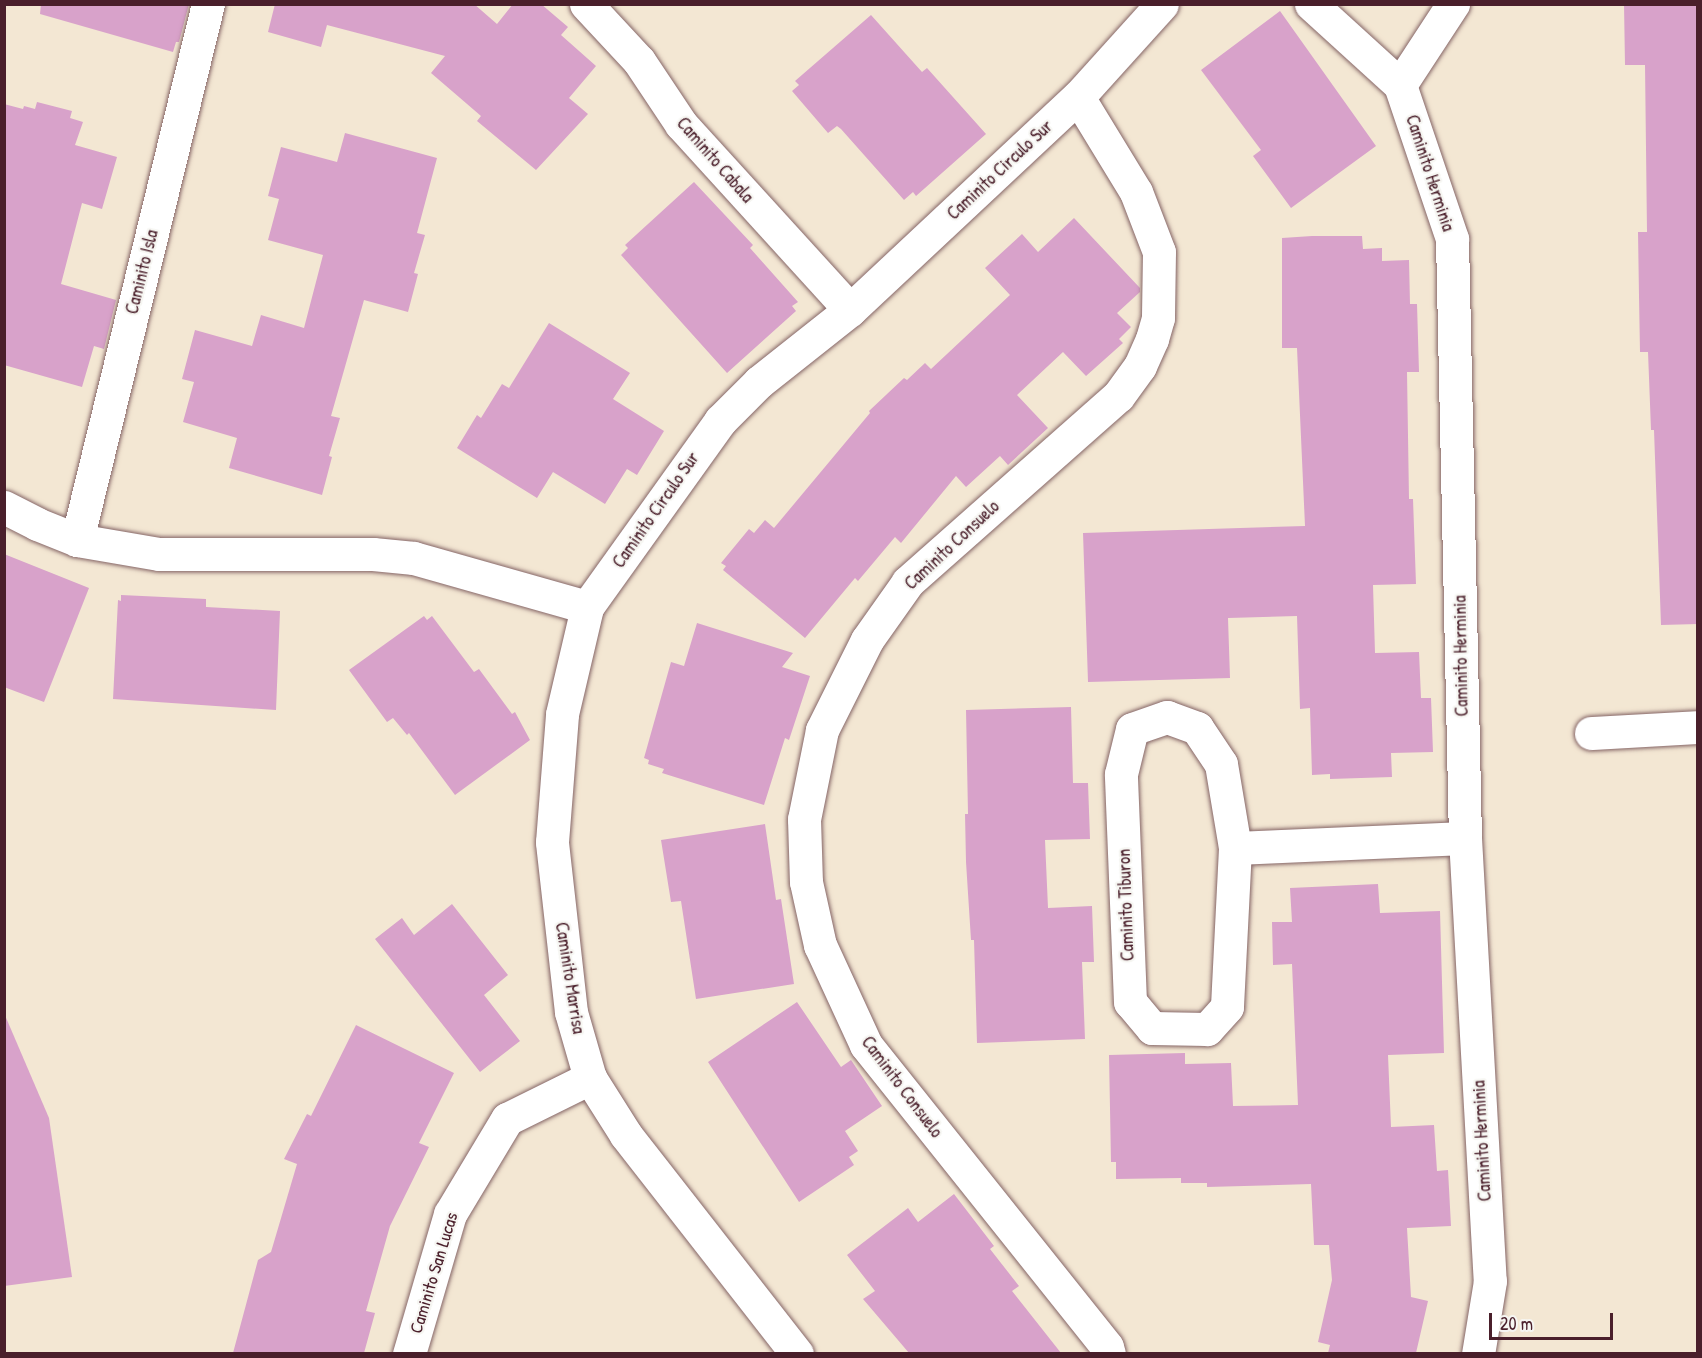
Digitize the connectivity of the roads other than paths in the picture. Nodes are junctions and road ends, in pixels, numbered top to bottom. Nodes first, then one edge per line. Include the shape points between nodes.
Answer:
1 (208, 4) edge
2 (586, 4) edge
3 (1162, 4) edge
4 (1311, 4) edge
5 (1453, 4) edge
6 (1400, 85) junction
7 (1078, 97) junction
8 (850, 310) junction
9 (4, 507) edge
10 (77, 540) junction
11 (587, 607) junction
12 (1698, 727) edge
13 (1591, 733) dead end
14 (1464, 838) junction
15 (1235, 848) junction
16 (590, 1078) junction
17 (409, 1353) edge
18 (797, 1353) edge
19 (1109, 1353) edge
20 (1478, 1353) edge

1 - 10 street, Caminito Isla
2 - 8 street, Caminito Cabala via 639,61 681,124
3 - 7 street, Caminito Circulo Sur
4 - 6 street, Caminito Herminia
5 - 6 street
6 - 14 street, Caminito Herminia via 1452,238
7 - 8 street, Caminito Circulo Sur
7 - 19 street, Caminito Consuelo via 1136,192 1159,252 1158,318 1152,339 1140,366 1118,396 908,582 867,640 822,729 804,819 806,882 820,945 866,1045
8 - 11 street, Caminito Circulo Sur via 759,382 720,421
9 - 10 street
10 - 11 street via 159,554 372,554 414,558
11 - 16 street, Caminito Marrisa via 562,714 552,842 571,1012
12 - 13 street
14 - 15 street
14 - 20 street, Caminito Herminia via 1490,1281
15 - 15 street, Caminito Tiburon via 1221,765 1197,728 1167,717 1132,729 1121,774 1130,1002 1152,1028 1207,1029 1227,1007
16 - 17 street, Caminito San Lucas via 507,1119 450,1214
16 - 18 street, Caminito Marrisa via 626,1135

